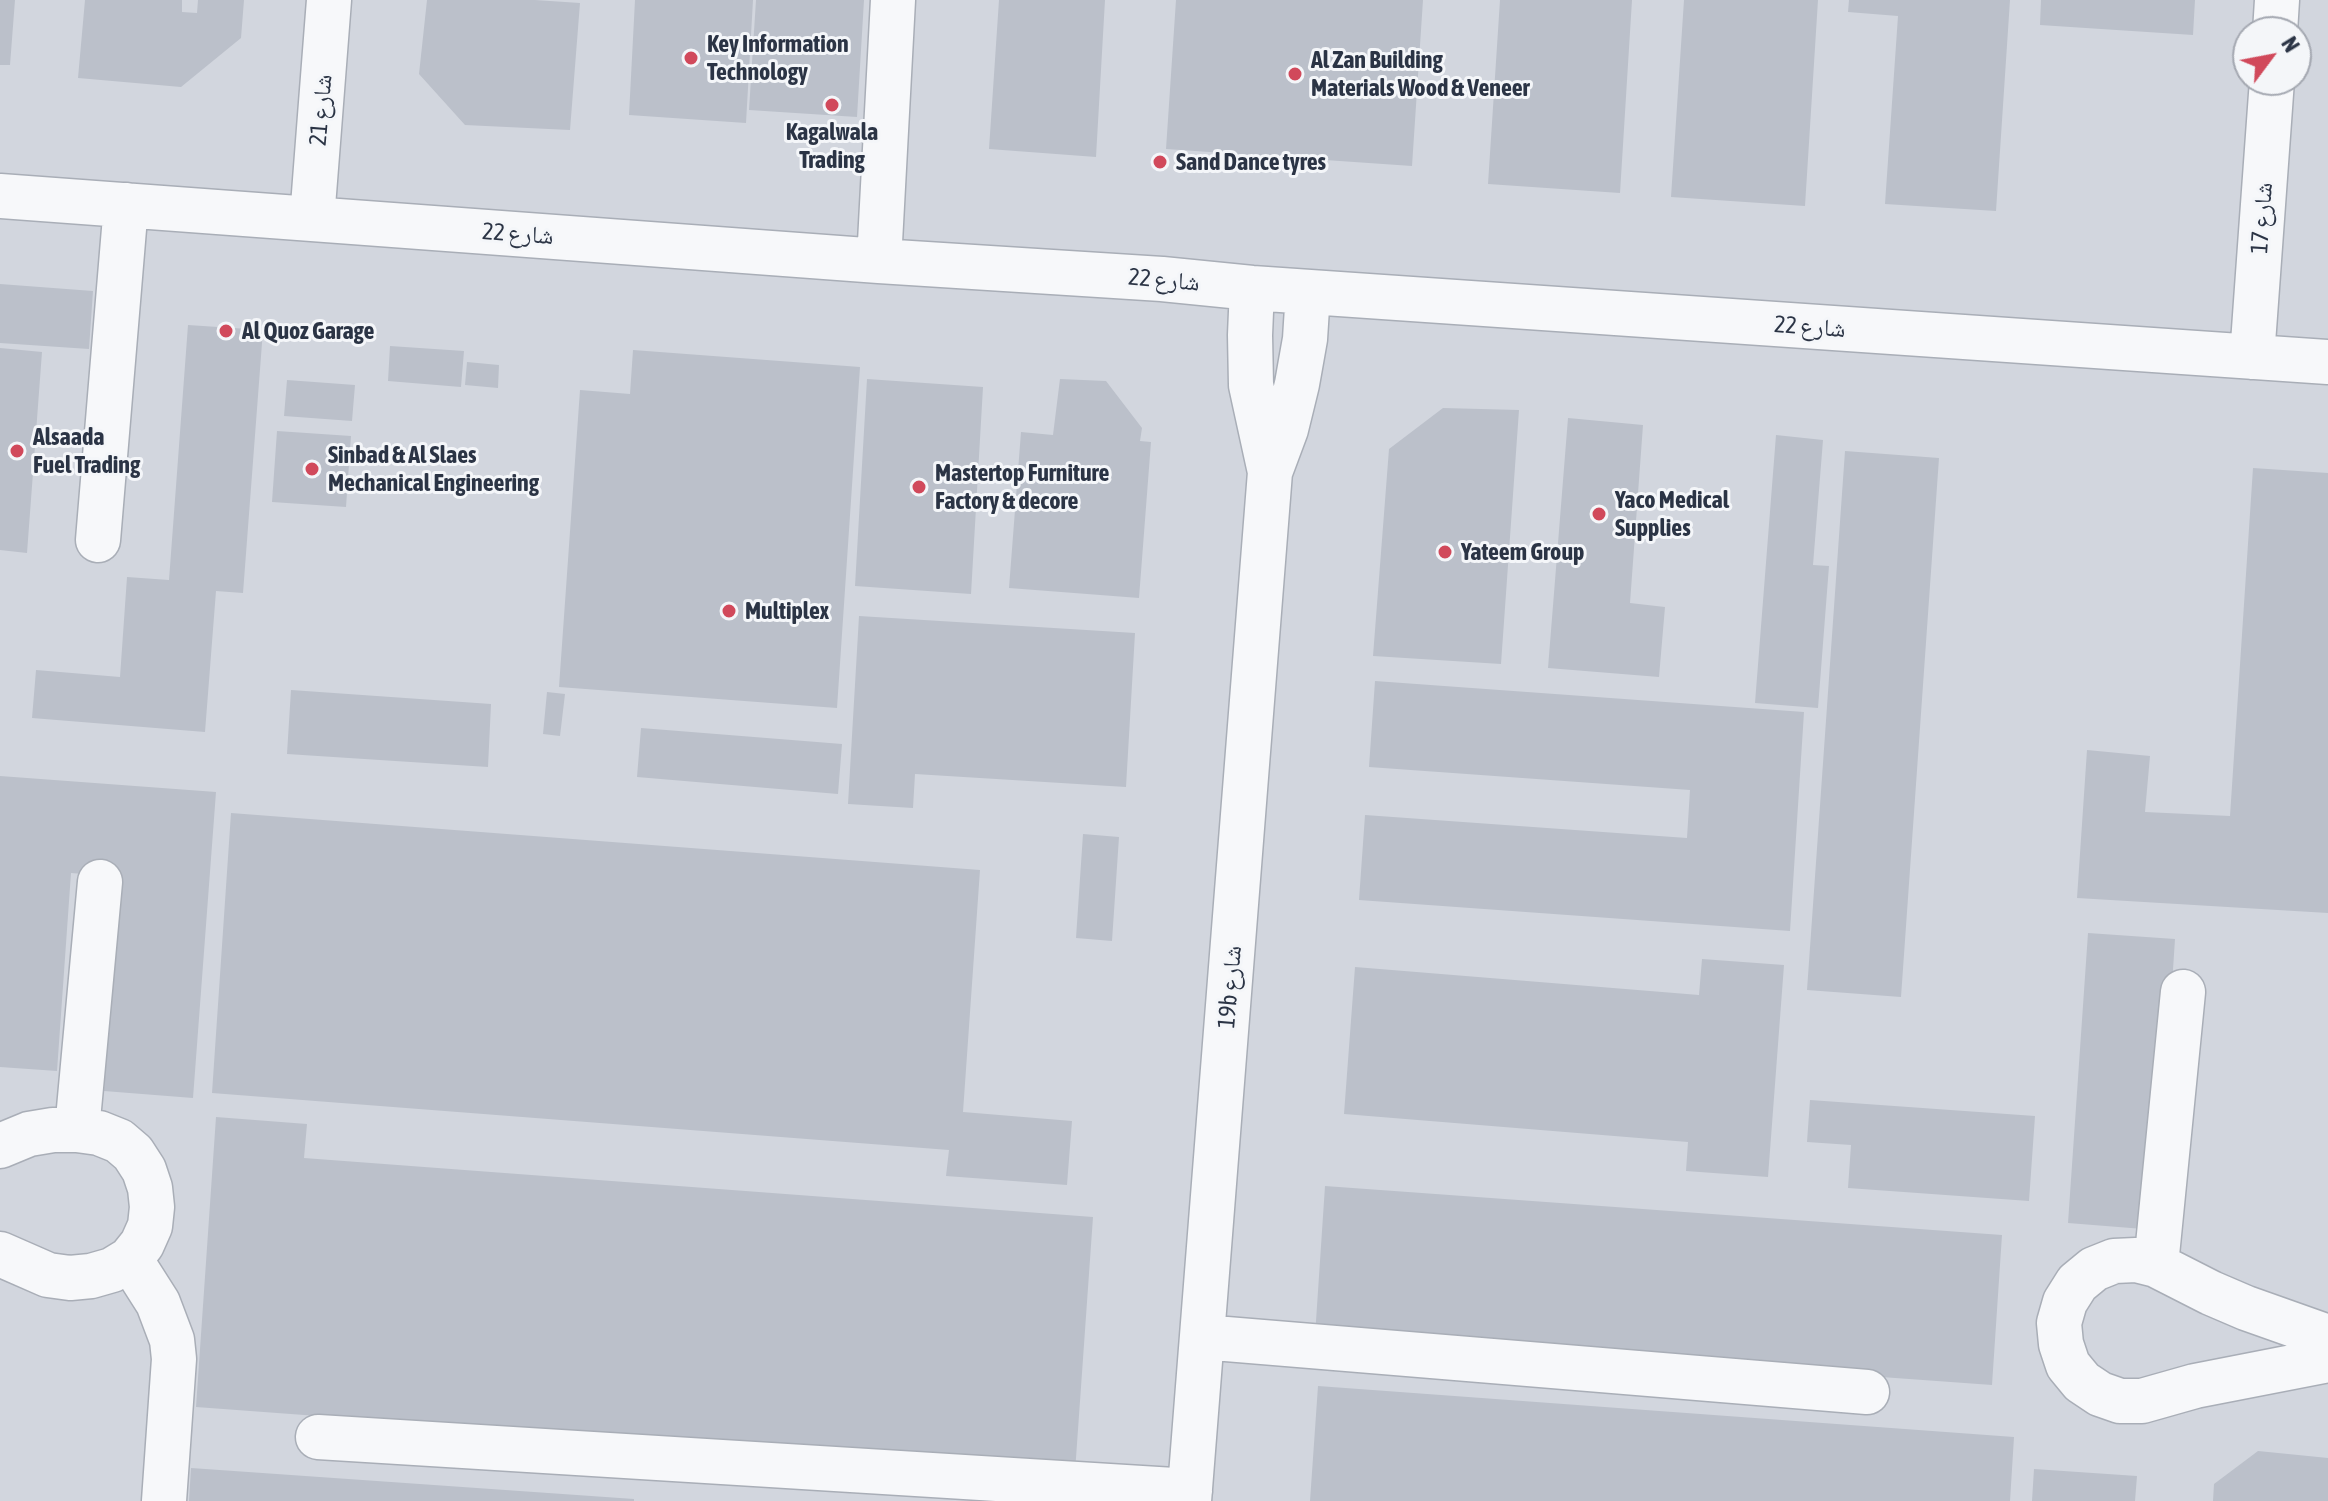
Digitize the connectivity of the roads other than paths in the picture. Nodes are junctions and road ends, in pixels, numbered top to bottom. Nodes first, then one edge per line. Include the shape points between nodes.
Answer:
1 (329, 0) edge
2 (893, 0) edge
3 (2271, 96) edge
4 (0, 196) edge
5 (126, 205) junction
6 (312, 219) junction
7 (879, 261) junction
8 (1252, 288) junction
9 (1308, 292) junction
10 (2252, 357) junction
11 (2328, 362) edge
12 (1270, 472) junction
13 (98, 540) dead end
14 (100, 882) dead end
15 (2183, 992) dead end
16 (77, 1130) junction
17 (0, 1146) edge
18 (0, 1254) edge
19 (130, 1259) junction
20 (2156, 1265) junction
21 (1202, 1337) junction
22 (2328, 1337) edge
23 (2328, 1360) edge
24 (1867, 1392) dead end
25 (318, 1437) dead end
26 (1189, 1496) edge
27 (164, 1501) edge

1 - 6 street, شارع 21
2 - 7 street
3 - 10 street, شارع 17
4 - 5 street, شارع 22
5 - 6 street, شارع 22
5 - 13 street
6 - 7 street, شارع 22
7 - 8 street, شارع 22
8 - 9 street, شارع 22
8 - 12 street, 19b شارع via 1251,385
9 - 10 street, شارع 22
9 - 12 street, 19b شارع via 1297,384
10 - 11 street, شارع 22
12 - 21 street, 19b شارع
14 - 16 street
15 - 20 street
16 - 17 street via 29,1134
16 - 19 street via 119,1141 144,1170 151,1197 150,1226
18 - 19 street via 48,1275 70,1278 112,1270
19 - 27 street via 158,1303 172,1340
20 - 22 street via 2211,1293
20 - 23 street via 2114,1261 2094,1269 2065,1302 2059,1323 2068,1365 2100,1394 2142,1401
21 - 24 street
21 - 26 street, 19b شارع
25 - 26 street

